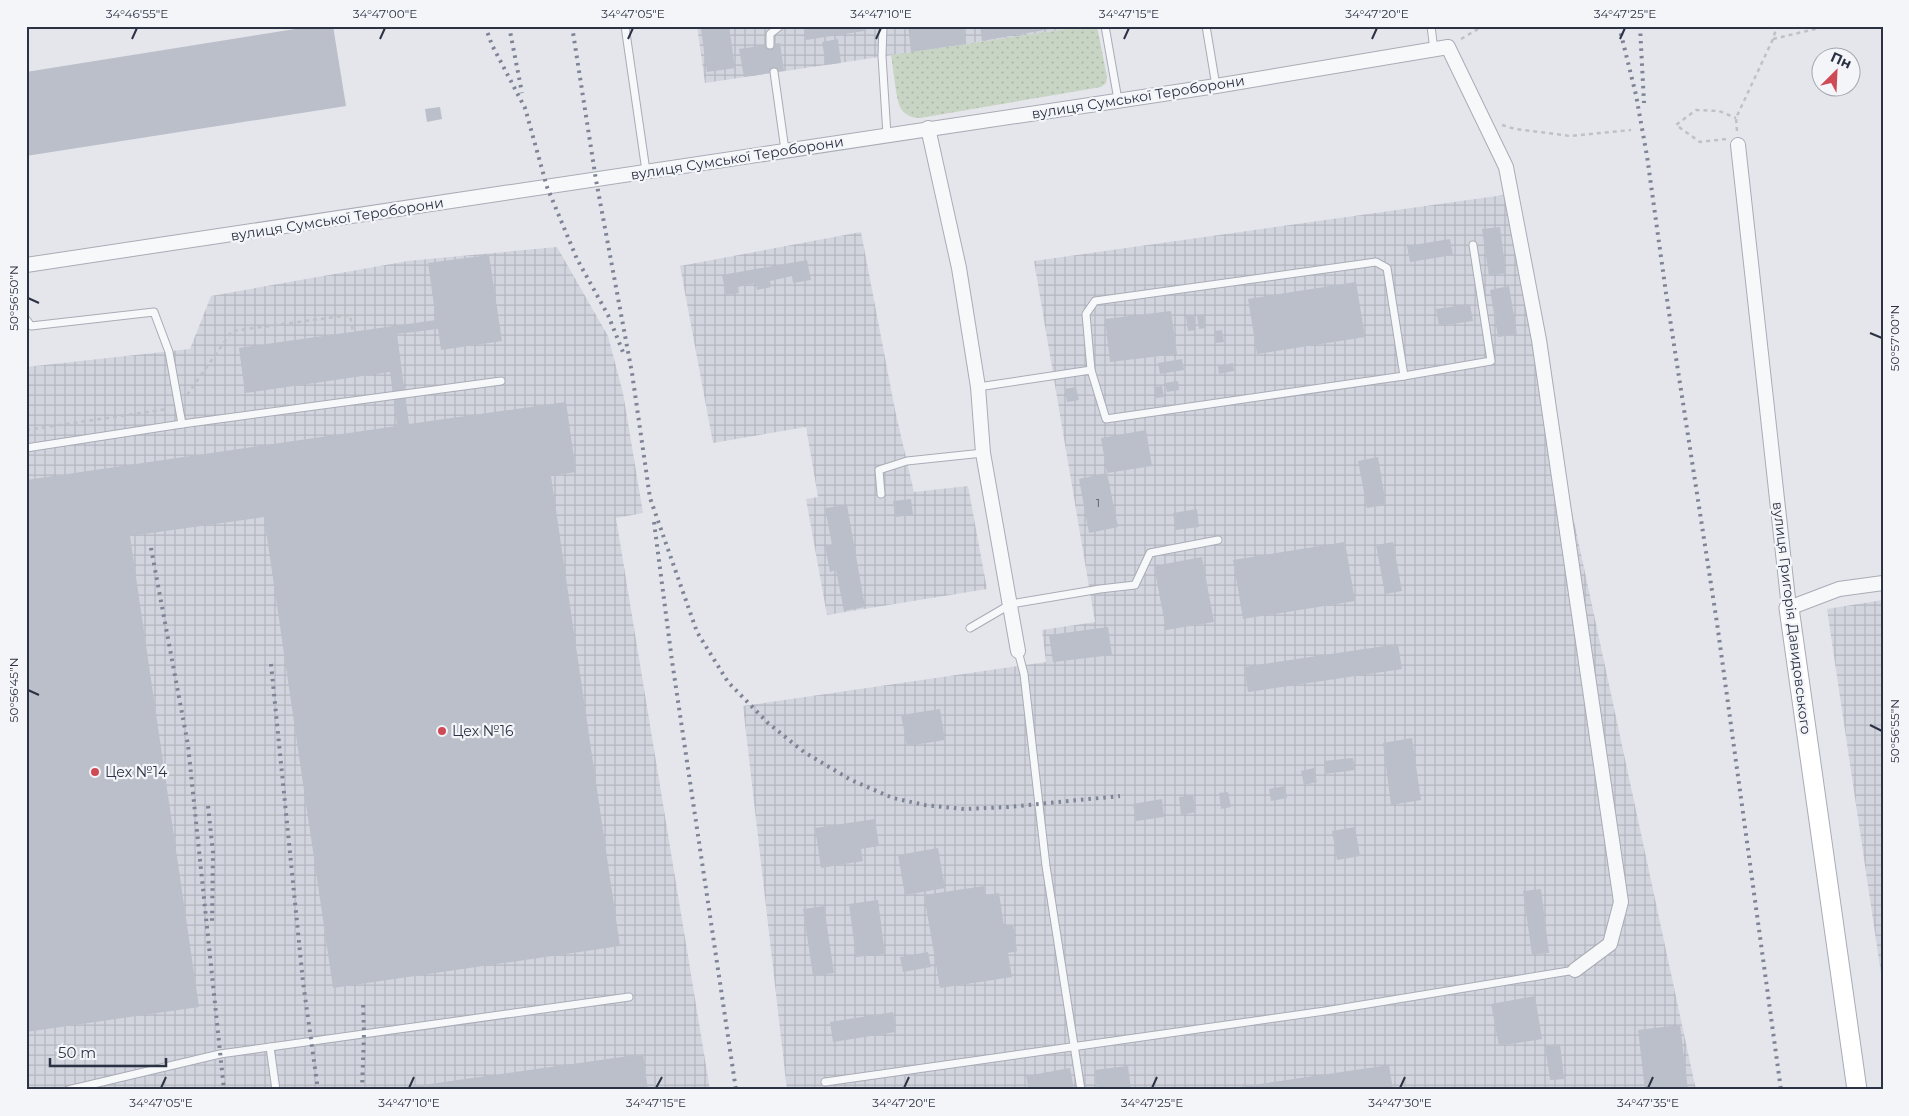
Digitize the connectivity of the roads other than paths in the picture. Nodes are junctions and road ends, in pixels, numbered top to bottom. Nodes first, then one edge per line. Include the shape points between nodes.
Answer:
1 (625, 26) edge
2 (780, 26) edge
3 (883, 26) edge
4 (1105, 26) edge
5 (1206, 26) edge
6 (1430, 26) edge
7 (770, 44) dead end
8 (1441, 48) junction
9 (774, 72) dead end
10 (1216, 86) junction
11 (1118, 100) junction
12 (928, 128) junction
13 (888, 135) junction
14 (1737, 141) road end
15 (785, 150) junction
16 (646, 172) junction
17 (1473, 245) dead end
18 (26, 265) edge
19 (26, 319) edge
20 (1091, 370) junction
21 (1404, 376) junction
22 (501, 381) dead end
23 (978, 387) junction
24 (182, 424) junction
25 (26, 448) edge
26 (983, 453) junction
27 (881, 494) dead end
28 (1218, 540) dead end
29 (1883, 584) edge
30 (1011, 604) junction
31 (1789, 608) junction
32 (970, 628) dead end
33 (1018, 651) joint
34 (1575, 970) joint
35 (629, 996) dead end
36 (1074, 1046) junction
37 (270, 1047) junction
38 (825, 1082) dead end
39 (68, 1090) edge
40 (276, 1090) edge
41 (1081, 1090) edge
42 (1857, 1090) edge

1 - 16 lane
2 - 7 lane via 770,34
3 - 13 lane
4 - 11 lane
5 - 10 lane
6 - 8 lane
8 - 10 street, вулиця Сумської Тероборони
8 - 34 street via 1506,167 1539,340 1622,902 1610,944
9 - 15 lane
10 - 11 street, вулиця Сумської Тероборони
11 - 12 street, вулиця Сумської Тероборони
12 - 13 street, вулиця Сумської Тероборони
12 - 23 street via 959,268
13 - 15 street, вулиця Сумської Тероборони
14 - 31 street, вулиця Григорія Давидовського
15 - 16 street, вулиця Сумської Тероборони
16 - 18 street, вулиця Сумської Тероборони
17 - 21 lane via 1491,361
19 - 24 lane via 31,326 154,312 169,352
20 - 21 lane via 1106,419
20 - 21 lane via 1086,314 1095,301 1376,262 1387,268
20 - 23 lane
22 - 24 lane
23 - 26 street
24 - 25 lane
26 - 27 lane via 907,461 879,470
26 - 30 street
28 - 30 lane via 1150,553 1135,585
29 - 31 street via 1839,589
30 - 32 lane
30 - 33 street
31 - 42 street, вулиця Григорія Давидовського
33 - 36 lane via 1024,674 1046,866
34 - 36 lane via 1325,1011
35 - 37 lane
36 - 38 lane
36 - 41 lane
37 - 39 lane via 220,1054
37 - 40 lane

